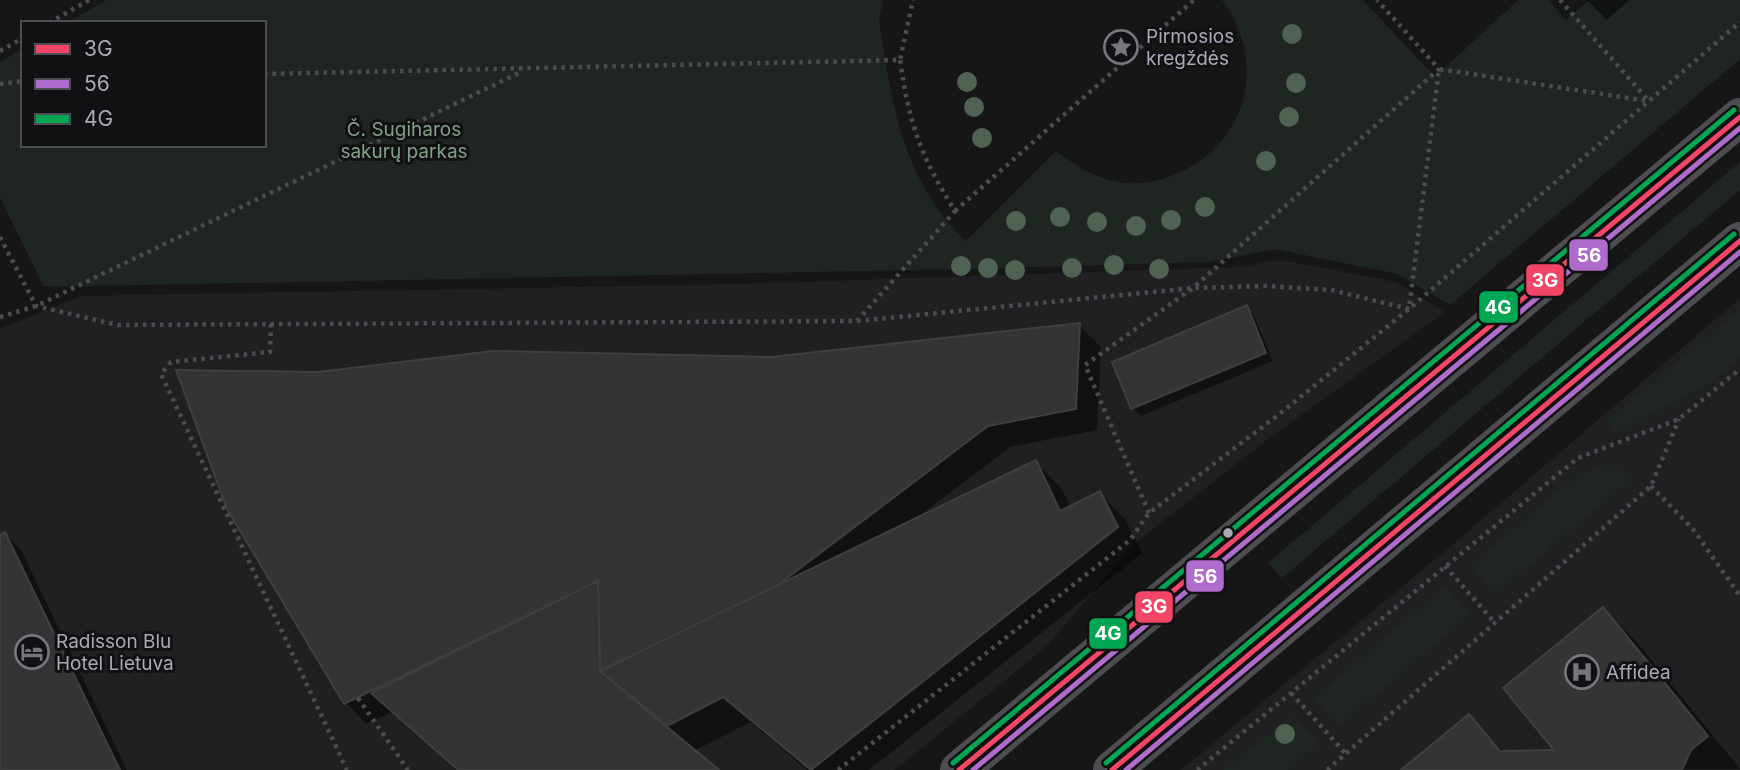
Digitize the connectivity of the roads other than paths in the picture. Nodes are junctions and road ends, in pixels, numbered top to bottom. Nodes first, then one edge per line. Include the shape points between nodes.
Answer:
1 (1740, 117) edge
2 (1740, 241) edge
3 (959, 770) edge
4 (1112, 770) edge

1 - 3 main road
2 - 4 main road

